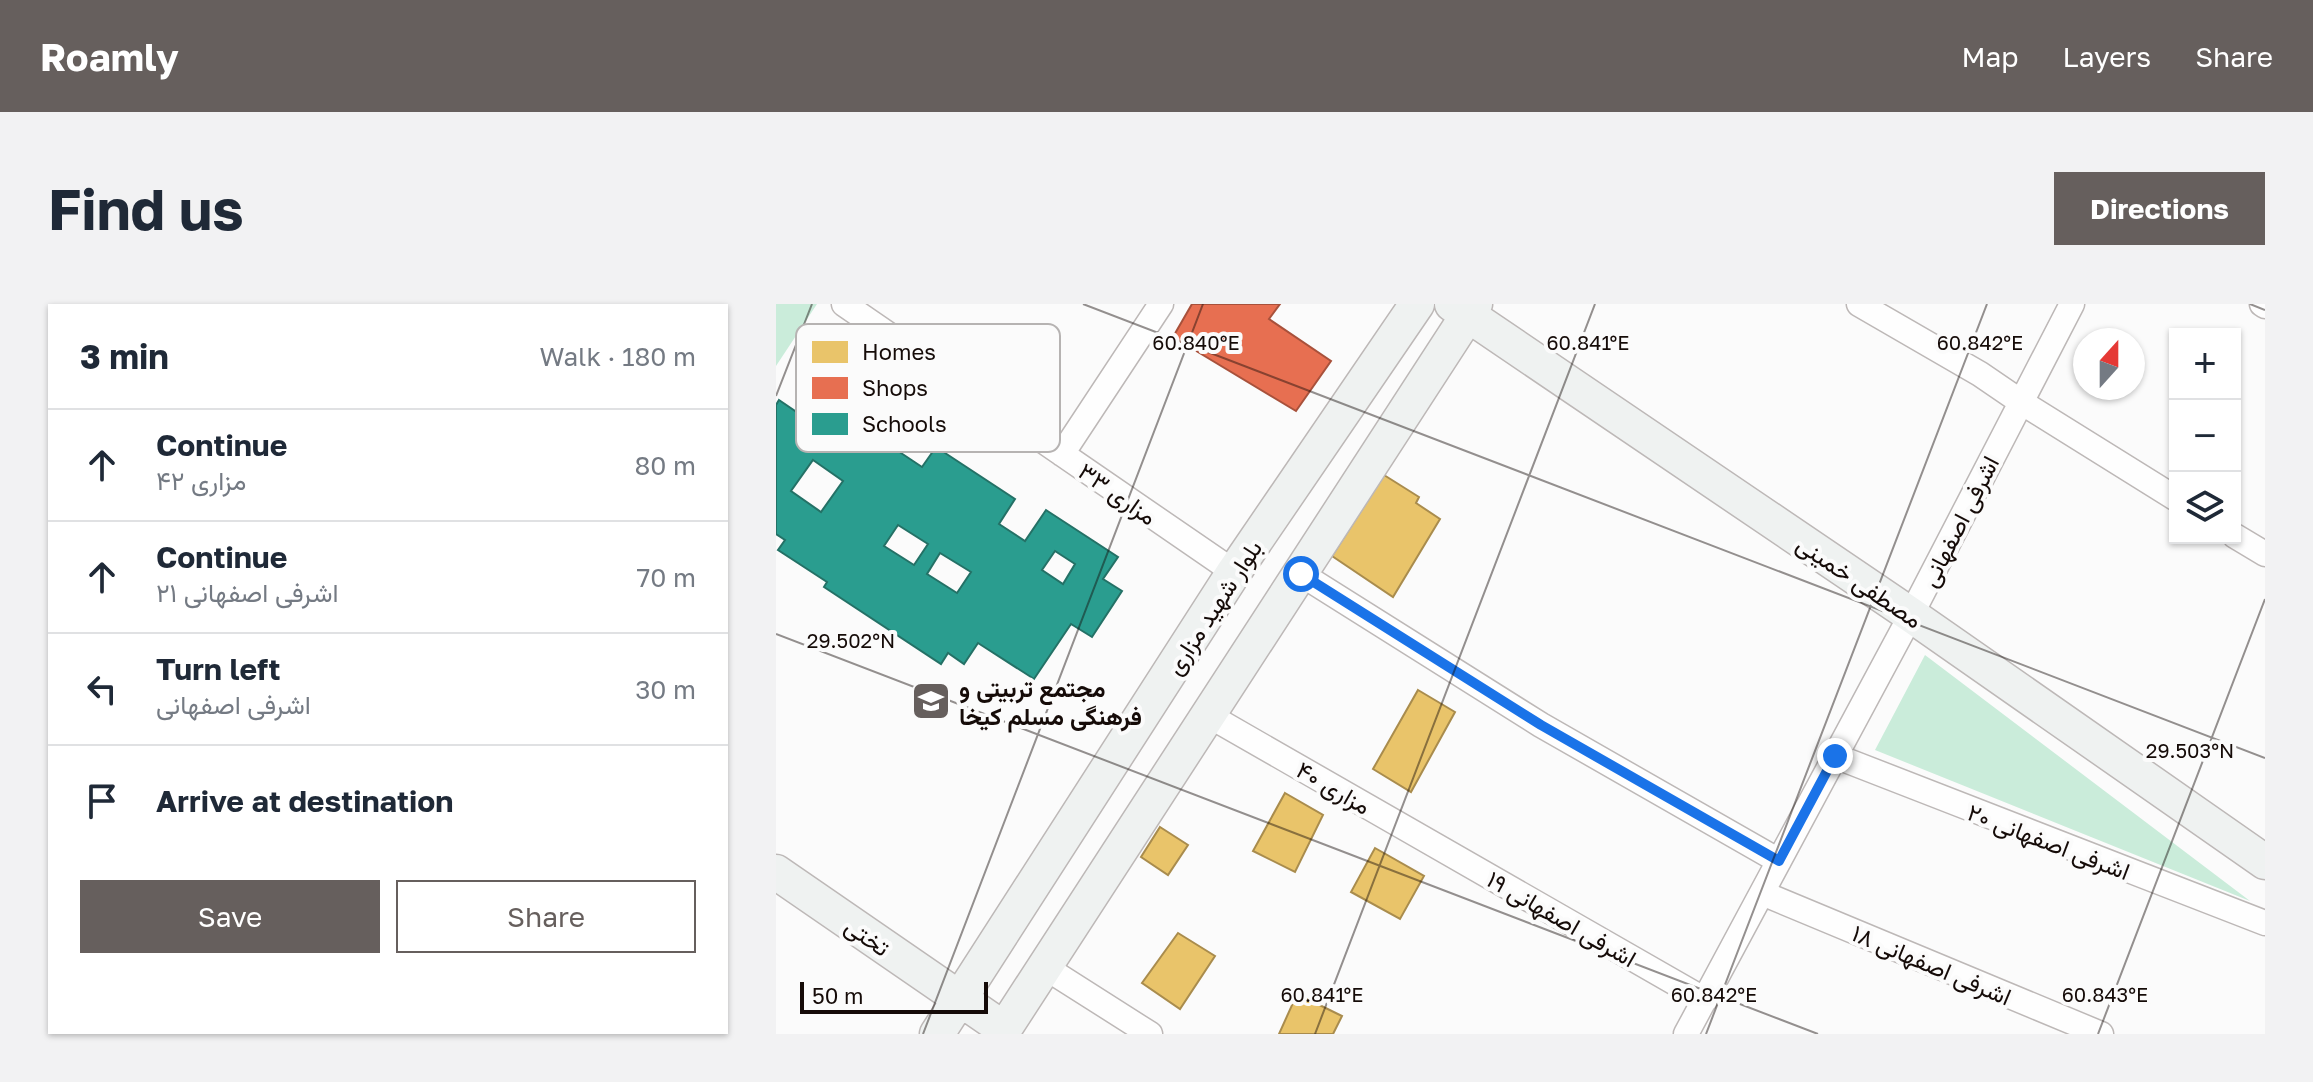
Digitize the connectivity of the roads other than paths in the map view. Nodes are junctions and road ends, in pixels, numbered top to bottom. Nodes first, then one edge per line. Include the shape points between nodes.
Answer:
1 (844, 304) edge
2 (1161, 304) edge
3 (1417, 304) edge
4 (1859, 304) edge
5 (2072, 304) edge
6 (1465, 308) edge
7 (873, 324) edge
8 (2021, 402) junction
9 (1059, 452) edge
10 (1062, 454) junction
11 (2169, 494) edge
12 (2241, 540) edge
13 (2265, 554) edge
14 (1234, 572) junction
15 (1301, 574) junction
16 (1911, 615) junction
17 (1208, 715) junction
18 (1835, 756) junction
19 (1460, 860) joint
20 (1779, 861) junction
21 (2265, 862) edge
22 (776, 872) edge
23 (1762, 893) junction
24 (2265, 923) edge
25 (1043, 966) junction
26 (959, 999) junction
27 (1705, 1000) junction
28 (1002, 1032) edge
29 (937, 1034) edge
30 (1150, 1034) edge
31 (1686, 1034) edge
32 (2101, 1034) edge

1 - 7 street, مزاری ۳۳
2 - 10 street
3 - 14 main road, بلوار شهید مزاری
4 - 8 street
5 - 8 street, اشرفی اصفهانی
6 - 15 main road
6 - 16 main road, مصطفی خمینی
8 - 11 street
8 - 16 street, اشرفی اصفهانی
9 - 10 street, مزاری ۳۳
10 - 14 street, مزاری ۳۳
12 - 13 street
14 - 26 main road, بلوار شهید مزاری
15 - 17 main road
15 - 20 street via 1541,725
16 - 18 street, اشرفی اصفهانی
16 - 21 main road, مصطفی خمینی
17 - 19 street, مزاری ۴۰
17 - 25 main road
18 - 20 street, اشرفی اصفهانی
18 - 24 street, اشرفی اصفهانی ۲۰
19 - 27 street, اشرفی اصفهانی ۱۹
20 - 23 street, اشرفی اصفهانی
22 - 26 main road, تختی
23 - 27 street, اشرفی اصفهانی
23 - 32 street, اشرفی اصفهانی ۱۸
25 - 28 main road
25 - 30 street
26 - 28 main road, تختی
26 - 29 main road, بلوار شهید مزاری
27 - 31 street, اشرفی اصفهانی

